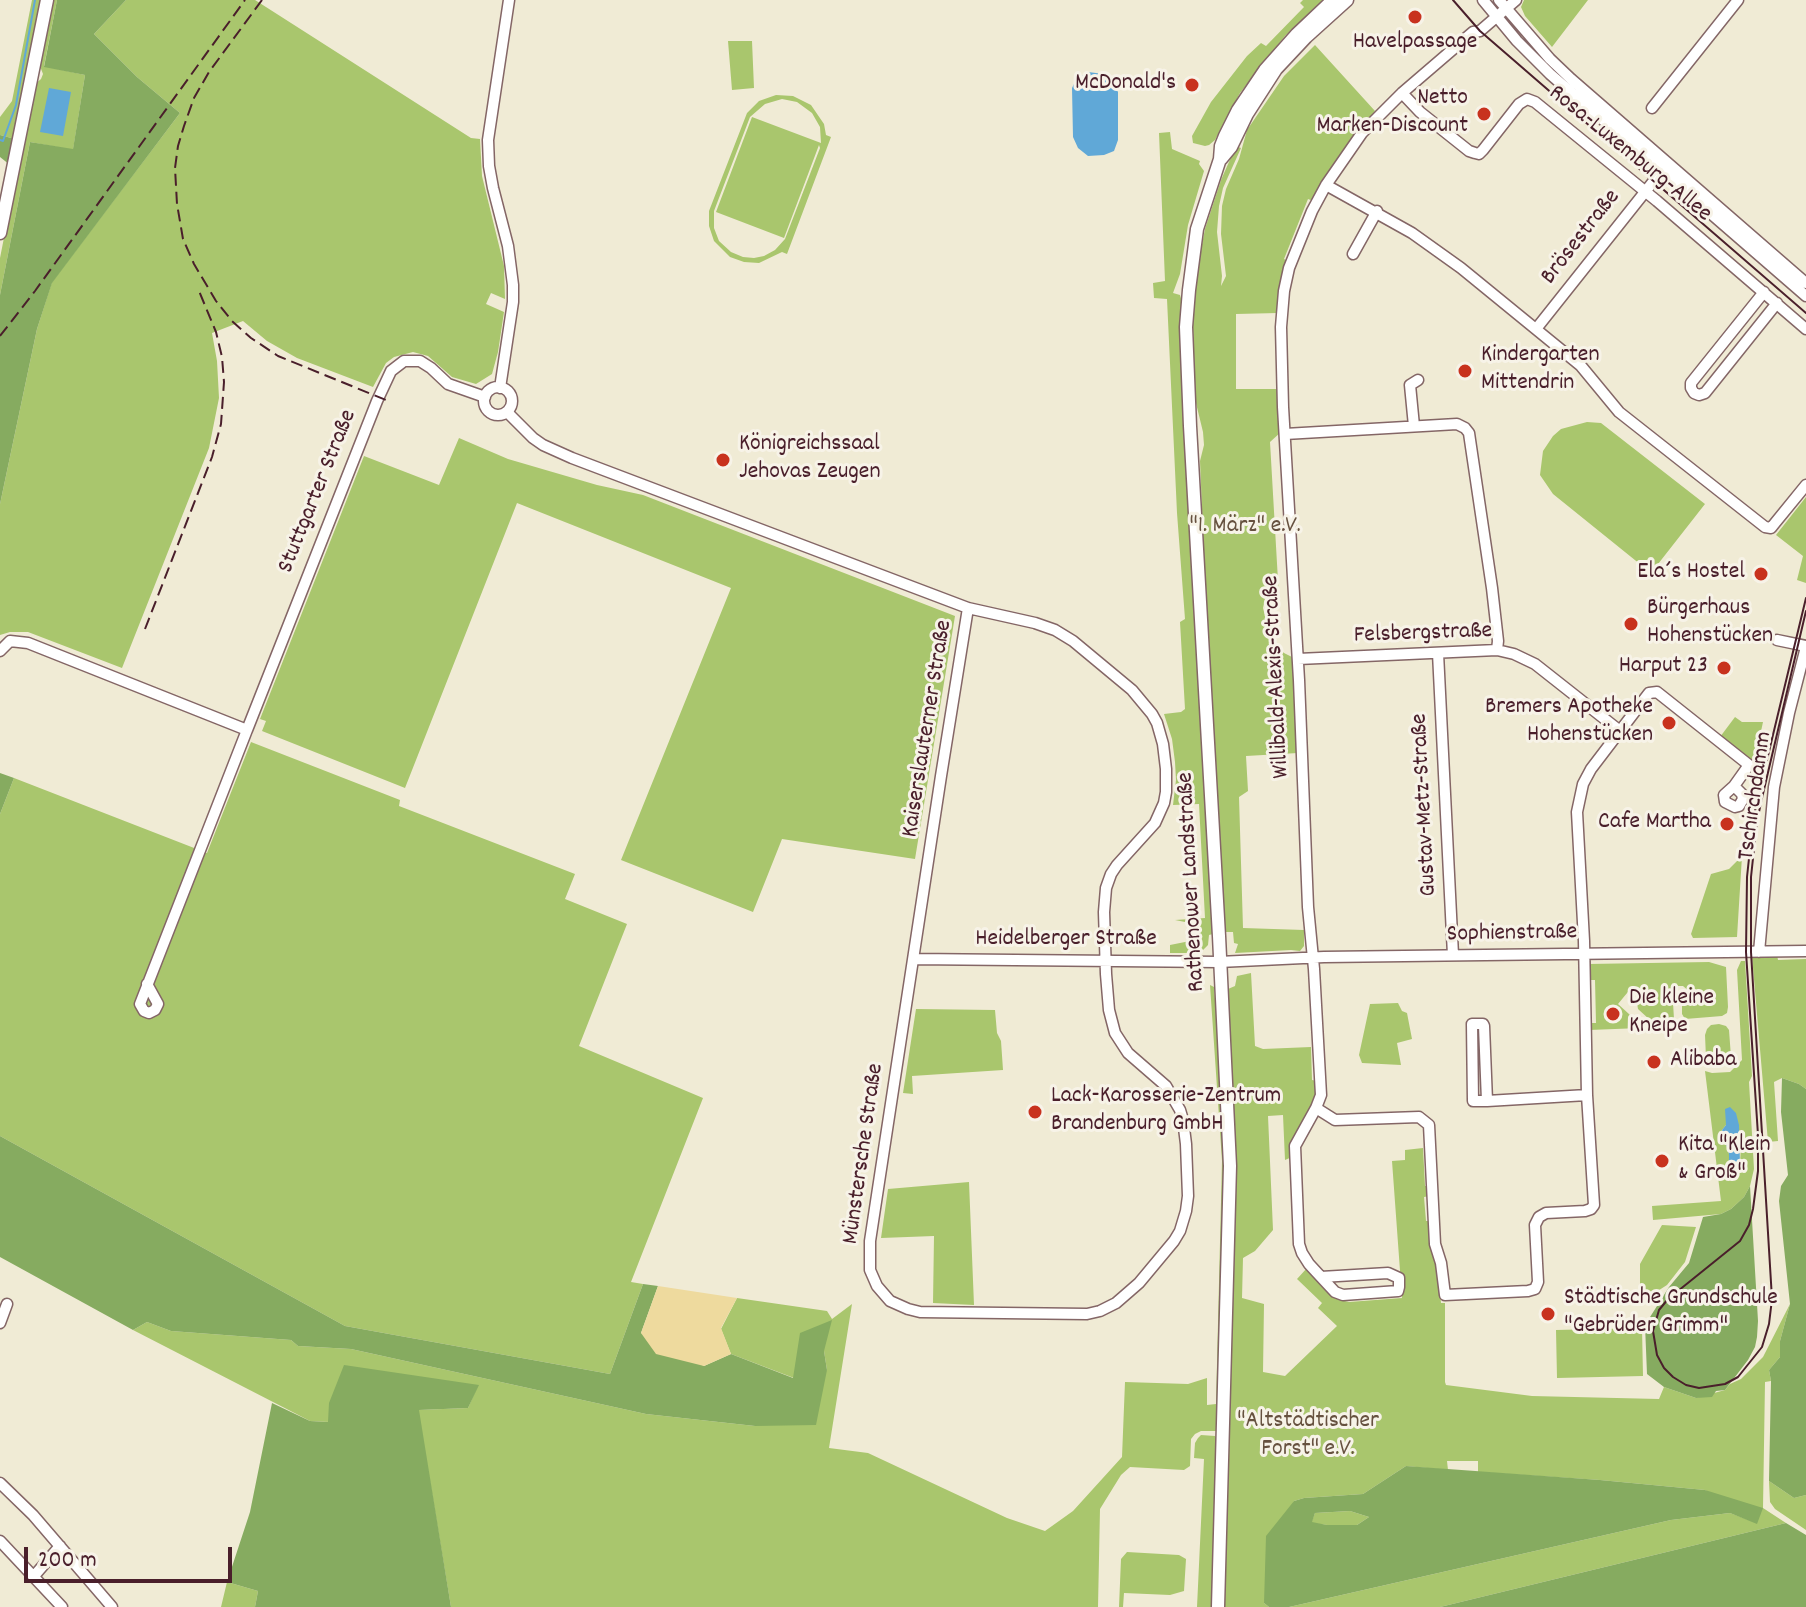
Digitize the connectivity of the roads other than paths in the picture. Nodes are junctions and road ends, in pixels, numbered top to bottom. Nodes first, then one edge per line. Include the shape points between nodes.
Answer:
1 (47, 0) edge
2 (509, 0) edge
3 (1333, 0) edge
4 (1347, 0) edge
5 (1483, 0) edge
6 (1516, 0) edge
7 (1738, 0) edge
8 (1502, 3) edge
9 (1494, 13) junction
10 (1402, 93) junction
11 (1652, 108) dead end
12 (1220, 159) junction
13 (1668, 163) junction
14 (1660, 172) junction
15 (1326, 185) junction
16 (1644, 191) junction
17 (1377, 211) junction
18 (0, 233) edge
19 (1353, 254) dead end
20 (1806, 283) edge
21 (1764, 292) junction
22 (1806, 296) edge
23 (1777, 303) junction
24 (1536, 329) junction
25 (1806, 329) edge
26 (1418, 380) dead end
27 (500, 388) junction
28 (485, 397) junction
29 (507, 412) junction
30 (1414, 426) junction
31 (1285, 434) junction
32 (1806, 485) edge
33 (968, 608) junction
34 (1777, 640) dead end
35 (1806, 646) edge
36 (1497, 650) junction
37 (0, 651) edge
38 (1438, 653) junction
39 (1298, 659) junction
40 (247, 730) junction
41 (1620, 731) junction
42 (1734, 786) dead end
43 (1806, 951) edge
44 (1759, 952) junction
45 (1584, 953) junction
46 (1453, 955) junction
47 (1312, 957) junction
48 (913, 959) junction
49 (1105, 961) junction
50 (1219, 962) junction
51 (147, 984) dead end
52 (1587, 1095) junction
53 (1487, 1101) junction
54 (1316, 1108) junction
55 (1321, 1277) junction
56 (7, 1304) dead end
57 (0, 1323) edge
58 (0, 1483) edge
59 (0, 1541) edge
60 (60, 1546) junction
61 (34, 1576) junction
62 (62, 1607) edge
63 (112, 1607) edge
64 (1218, 1607) edge

1 - 18 main road
2 - 27 street via 488,140 513,285
3 - 12 main road, Rathenower Landstraße via 1265,70 1232,123
4 - 12 main road, Rathenower Landstraße via 1276,69
5 - 9 street, Rosa-Luxemburg-Allee
6 - 8 street
7 - 11 street
8 - 9 street
8 - 13 street, Rosa-Luxemburg-Allee via 1560,69
9 - 10 street, Willibald-Alexis-Straße
9 - 14 street, Rosa-Luxemburg-Allee via 1550,74
10 - 15 street, Willibald-Alexis-Straße via 1362,133
10 - 16 street, Rosa-Luxemburg-Allee via 1479,154 1519,104 1535,102
12 - 50 main road, Rathenower Landstraße via 1197,229 1186,327
13 - 14 street, Rosa-Luxemburg-Allee
13 - 20 street, Rosa-Luxemburg-Allee
14 - 16 street, Brösestraße
14 - 22 street, Rosa-Luxemburg-Allee
15 - 17 street
15 - 31 street, Willibald-Alexis-Straße via 1296,249 1284,291
16 - 21 street, Rosa-Luxemburg-Allee
16 - 24 street, Brösestraße
17 - 19 street
17 - 24 street via 1431,246
21 - 23 street, Rosa-Luxemburg-Allee
21 - 23 street via 1691,383 1694,393 1705,393
23 - 25 street, Rosa-Luxemburg-Allee
24 - 32 street via 1581,366 1619,412 1765,527 1771,528
26 - 30 street via 1410,385
27 - 28 street
27 - 29 street via 511,397
28 - 29 street via 490,413
28 - 40 street, Stuttgarter Straße via 448,384 420,361 404,361 391,371
29 - 33 street via 533,438 572,458
30 - 31 street
30 - 36 street via 1457,424 1469,433
31 - 39 street, Willibald-Alexis-Straße
33 - 48 street, Kaiserslauterner Straße
33 - 49 street, Kaiserslauterner Straße via 1055,630 1132,690 1157,723 1166,769 1164,803 1155,823 1111,874 1104,898
34 - 35 street, Tschirchdamm
35 - 44 street, Tschirchdamm via 1774,787
36 - 38 street, Felsbergstraße
36 - 41 street, Felsbergstraße via 1535,664
37 - 40 street via 10,641 28,643
38 - 39 street, Felsbergstraße
38 - 46 street, Gustav-Metz-Straße
39 - 47 street, Willibald-Alexis-Straße
40 - 51 street, Stuttgarter Straße
41 - 42 street via 1649,693 1657,692 1749,765
41 - 45 street via 1591,769 1579,797
43 - 44 street, Sophienstraße
44 - 45 street, Sophienstraße
45 - 46 street, Sophienstraße
45 - 52 street
46 - 47 street, Sophienstraße
47 - 50 street, Sophienstraße
47 - 54 street, Willibald-Alexis-Straße via 1321,1095
48 - 49 street, Heidelberger Straße
48 - 49 street, Münstersche Straße via 870,1241 873,1279 890,1301 920,1312 1061,1315 1100,1311 1126,1295 1174,1241 1186,1211 1178,1104 1115,1033
49 - 50 street, Heidelberger Straße
50 - 64 main road, Rathenower Landstraße via 1230,1166
52 - 53 street
52 - 54 street via 1594,1205 1539,1217 1535,1289 1445,1295 1435,1244 1429,1125 1419,1117 1335,1120
53 - 53 street via 1484,1026 1472,1024 1473,1101
54 - 55 street via 1295,1146 1299,1244
55 - 55 street via 1343,1295 1399,1287 1399,1278 1388,1273
56 - 57 street
58 - 60 street
59 - 61 street
60 - 61 street
60 - 63 street
61 - 62 street

